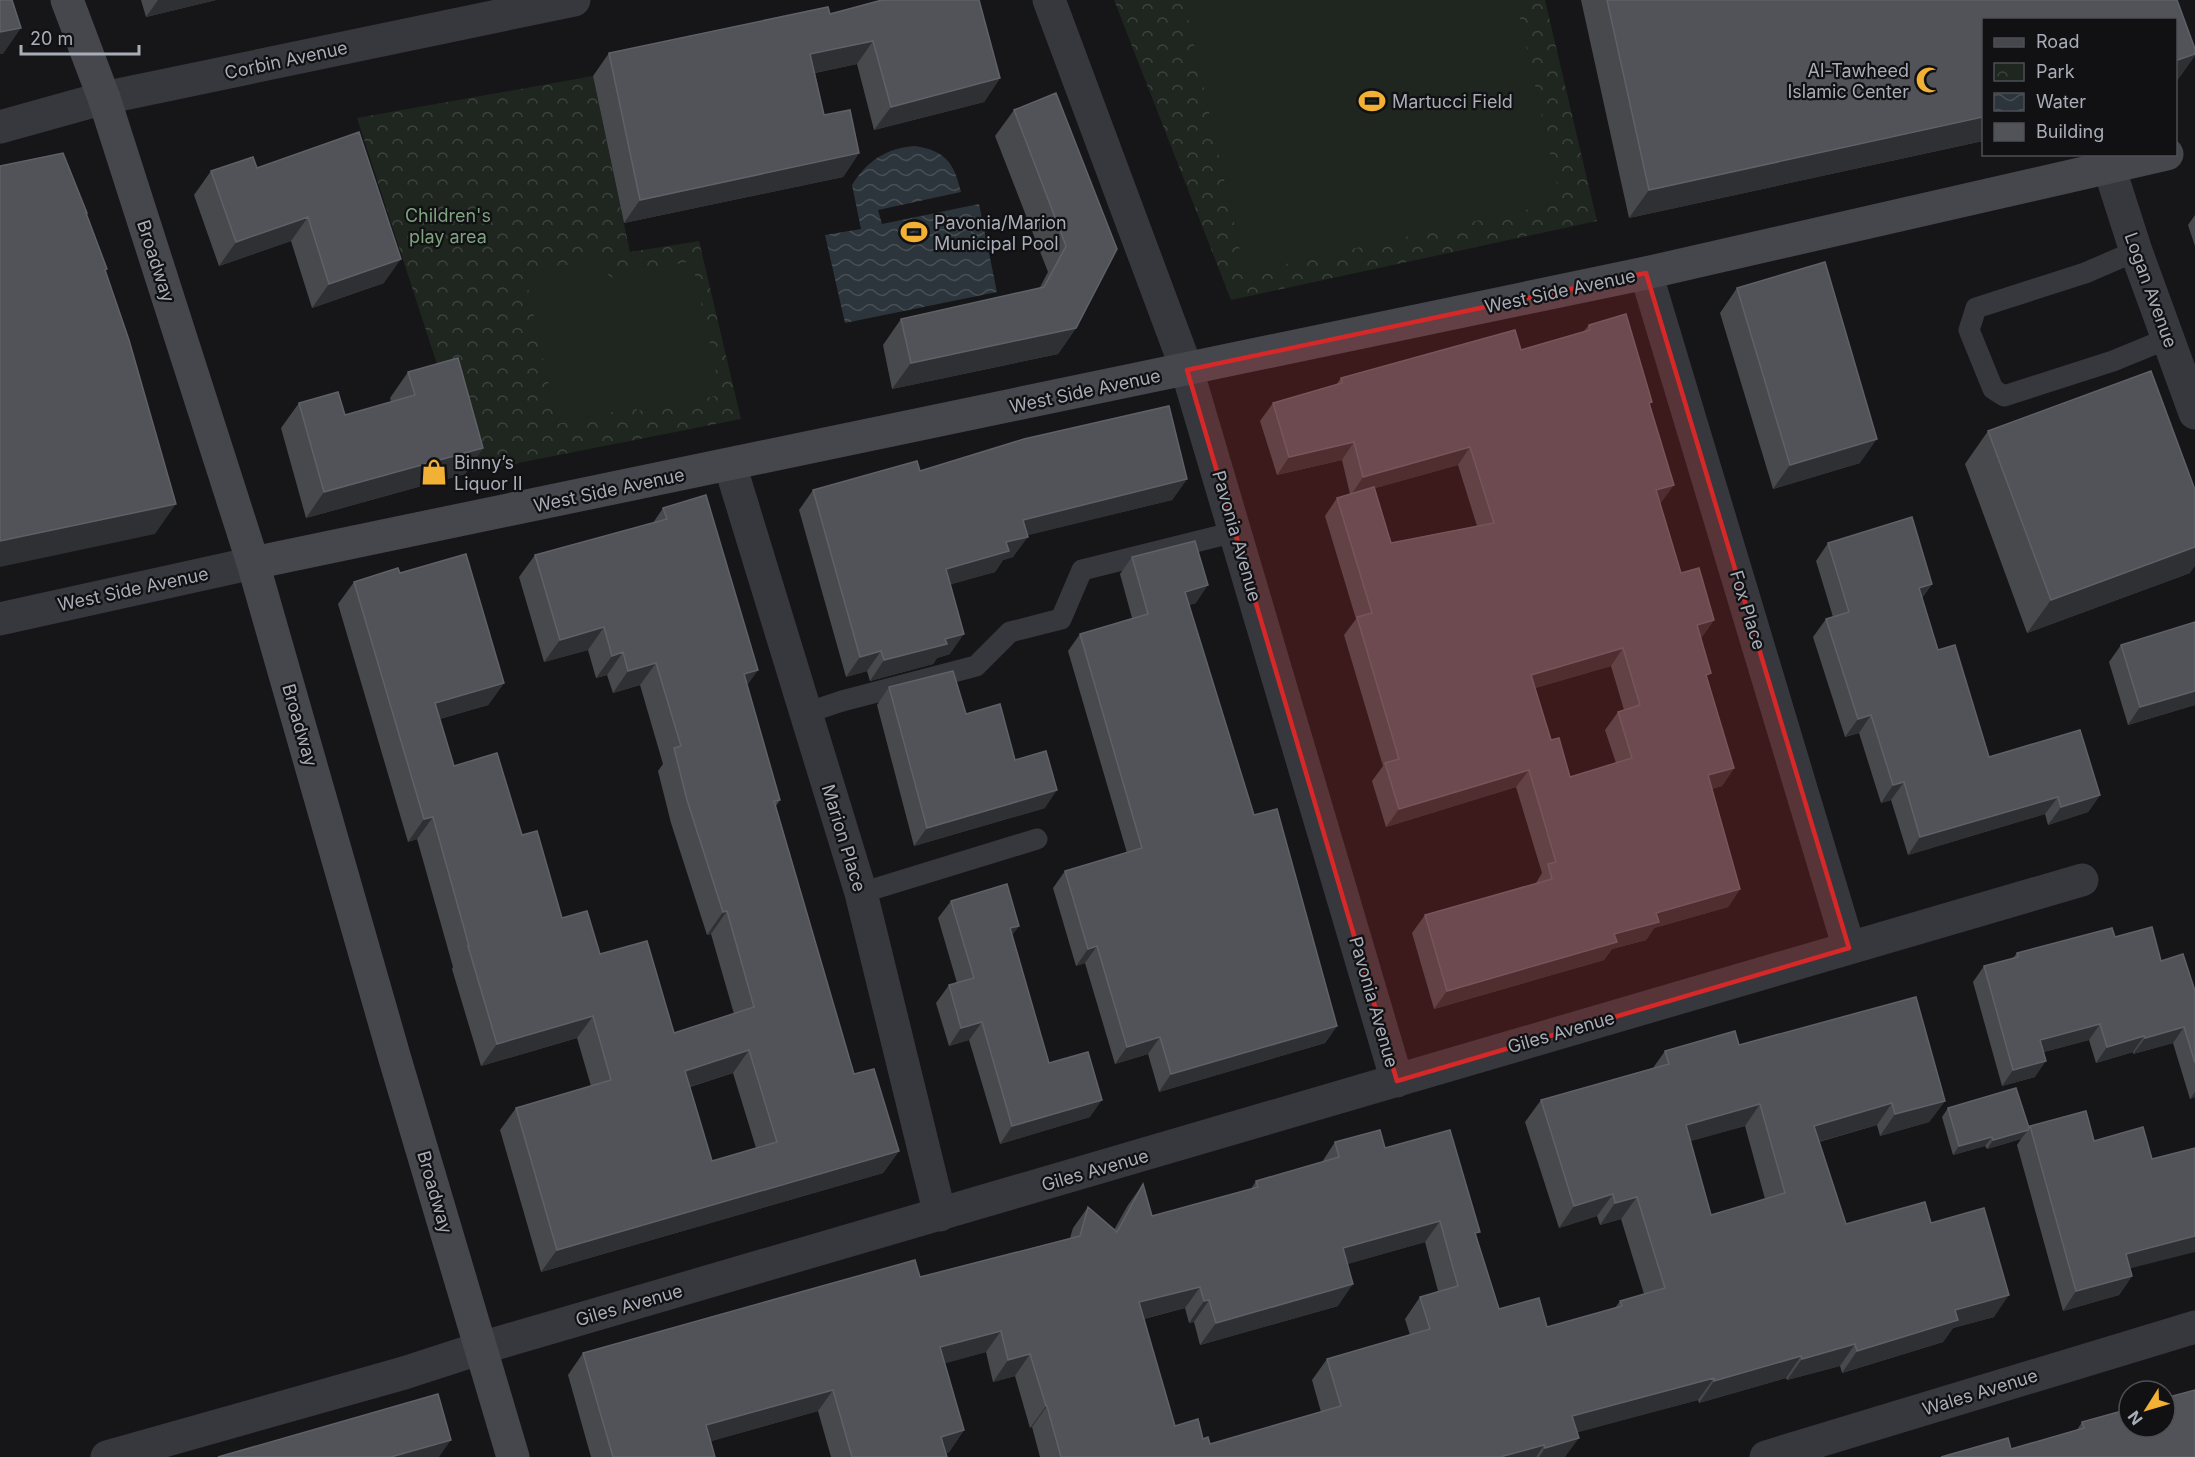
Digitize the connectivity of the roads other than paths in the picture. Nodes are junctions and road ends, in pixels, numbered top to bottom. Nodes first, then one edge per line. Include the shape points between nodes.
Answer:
1 (67, 0) edge
2 (574, 0) edge
3 (1048, 0) edge
4 (104, 98) junction
5 (0, 127) edge
6 (2195, 148) edge
7 (2177, 152) edge
8 (2158, 156) edge
9 (2109, 167) junction
10 (2136, 251) junction
11 (1646, 273) junction
12 (2169, 338) junction
13 (1187, 370) junction
14 (2195, 413) edge
15 (730, 465) junction
16 (1236, 532) junction
17 (253, 563) junction
18 (0, 619) edge
19 (806, 713) junction
20 (1036, 839) dead end
21 (2082, 880) dead end
22 (861, 893) junction
23 (1849, 948) junction
24 (1397, 1081) junction
25 (940, 1215) junction
26 (2195, 1327) edge
27 (481, 1348) junction
28 (107, 1457) edge
29 (513, 1457) edge
30 (1766, 1457) edge

1 - 4 street, Broadway
2 - 4 street, Corbin Avenue
3 - 13 street, Pavonia Avenue
4 - 5 street, Corbin Avenue
4 - 17 street, Broadway
6 - 7 street
8 - 9 street, West Side Avenue
9 - 10 street, Logan Avenue
9 - 11 street, West Side Avenue
10 - 12 street, Logan Avenue
10 - 12 lane via 2085,273 1976,308 1969,330 1993,389 2004,396 2113,361
11 - 13 street, West Side Avenue
11 - 23 street, Fox Place
12 - 14 street, Logan Avenue
13 - 15 street, West Side Avenue
13 - 16 street, Pavonia Avenue
15 - 17 street, West Side Avenue
15 - 19 street, Marion Place
16 - 19 lane via 1082,570 1061,620 1010,632 976,666
16 - 24 street, Pavonia Avenue
17 - 18 street, West Side Avenue
17 - 27 street, Broadway
19 - 22 street, Marion Place
20 - 22 lane
21 - 23 street, Giles Avenue
22 - 25 street, Marion Place
23 - 24 street, Giles Avenue
24 - 25 street, Giles Avenue
25 - 27 street, Giles Avenue
26 - 30 street, Wales Avenue
27 - 28 street, Giles Avenue
27 - 29 street, Broadway

